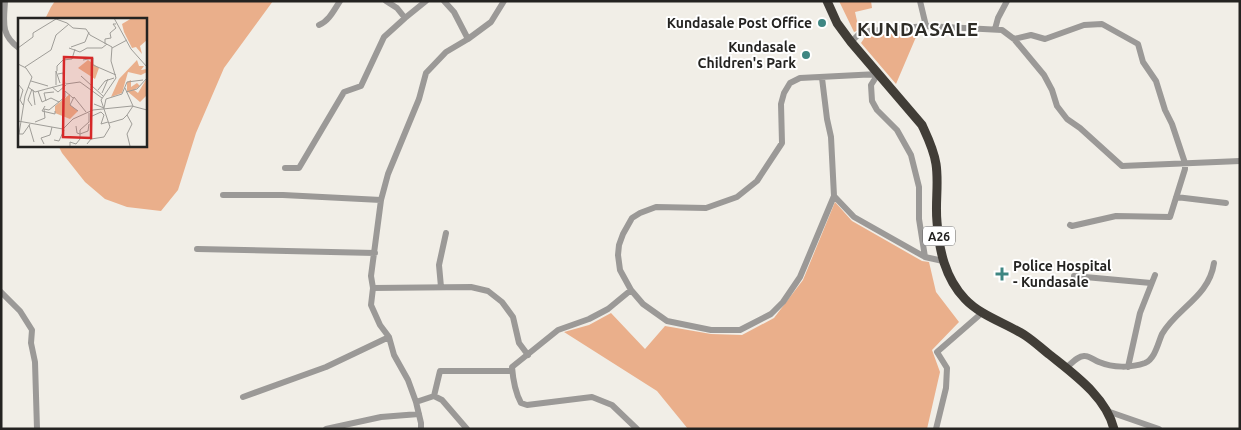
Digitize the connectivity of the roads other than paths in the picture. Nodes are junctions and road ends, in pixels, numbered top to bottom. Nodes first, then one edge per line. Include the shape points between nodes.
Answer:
1 (5, 1) edge
2 (340, 1) edge
3 (386, 1) edge
4 (426, 1) edge
5 (444, 1) edge
6 (504, 1) edge
7 (826, 1) edge
8 (920, 1) edge
9 (1007, 1) edge
10 (405, 18) junction
11 (319, 24) dead end
12 (926, 26) junction
13 (995, 29) junction
14 (468, 39) junction
15 (1014, 39) junction
16 (851, 42) junction
17 (18, 47) edge
18 (878, 74) junction
19 (822, 78) junction
20 (1240, 161) edge
21 (1185, 163) junction
22 (285, 168) dead end
23 (223, 195) dead end
24 (834, 196) junction
25 (1176, 197) junction
26 (381, 200) junction
27 (1226, 203) dead end
28 (1070, 225) dead end
29 (446, 233) dead end
30 (197, 249) dead end
31 (375, 253) junction
32 (925, 257) junction
33 (942, 261) junction
34 (1214, 263) dead end
35 (1154, 275) dead end
36 (1074, 276) dead end
37 (1151, 283) junction
38 (440, 287) junction
39 (374, 288) junction
40 (631, 290) junction
41 (1, 292) edge
42 (983, 312) junction
43 (389, 337) junction
44 (528, 355) junction
45 (1128, 366) junction
46 (1066, 368) junction
47 (512, 371) junction
48 (434, 396) junction
49 (243, 397) dead end
50 (416, 402) junction
51 (1107, 411) junction
52 (419, 414) junction
53 (635, 428) edge
54 (37, 429) edge
55 (326, 429) edge
56 (421, 429) edge
57 (467, 429) edge
58 (936, 429) edge
59 (1114, 429) edge
60 (1159, 429) edge

1 - 17 street via 3,28
2 - 11 street via 332,14
3 - 10 street
4 - 10 street
5 - 14 street via 454,12
6 - 14 street via 491,22
7 - 16 highway, A26
8 - 12 street
9 - 13 street
10 - 22 street via 384,38 361,86 344,92 299,168
12 - 13 street
12 - 16 street via 869,31 859,34
13 - 15 street
14 - 26 street via 446,52 426,73
15 - 21 street via 1044,75 1057,106 1067,120 1122,166
15 - 21 street via 1031,35 1045,39 1084,25 1102,24 1138,44 1143,62 1156,81
16 - 18 highway, A26
18 - 19 street
18 - 32 street via 871,86 872,101 911,155 919,187 919,219
18 - 33 highway, A26 via 922,125 933,152
19 - 24 street via 831,137
19 - 40 street via 800,78 790,83 781,104 782,142 757,182 748,189 737,197 706,208 656,207 632,218 623,234 618,255 620,270
20 - 21 street
21 - 25 street
23 - 26 street
24 - 32 street via 854,217
24 - 40 street via 800,277 783,302 771,314 740,330 711,330 667,321 643,304
25 - 27 street
25 - 28 street via 1170,217 1116,216
26 - 31 street
29 - 38 street via 439,265
30 - 31 street
31 - 39 street via 371,276
32 - 33 street
33 - 42 highway, A26 via 964,299
34 - 45 street via 1208,282 1194,301 1170,323 1147,362
35 - 37 street
36 - 37 street
37 - 45 street via 1140,313
38 - 39 street
38 - 44 street via 471,287 488,291 513,317 519,343
39 - 43 street via 371,305
40 - 44 street via 608,309 558,330
41 - 54 street via 20,311 32,330 30,343 35,362
42 - 46 highway, A26 via 1027,336
42 - 58 street via 937,352 947,368 946,388
43 - 49 street via 326,367
43 - 50 street
44 - 47 street via 512,367
45 - 46 street via 1112,366 1083,356
46 - 51 highway, A26 via 1084,383
47 - 48 street via 440,371
47 - 53 street via 521,403 592,397 612,405
48 - 50 street
48 - 57 street via 442,400
50 - 52 street
51 - 59 highway, A26
51 - 60 street
52 - 55 street via 381,417
52 - 56 street

